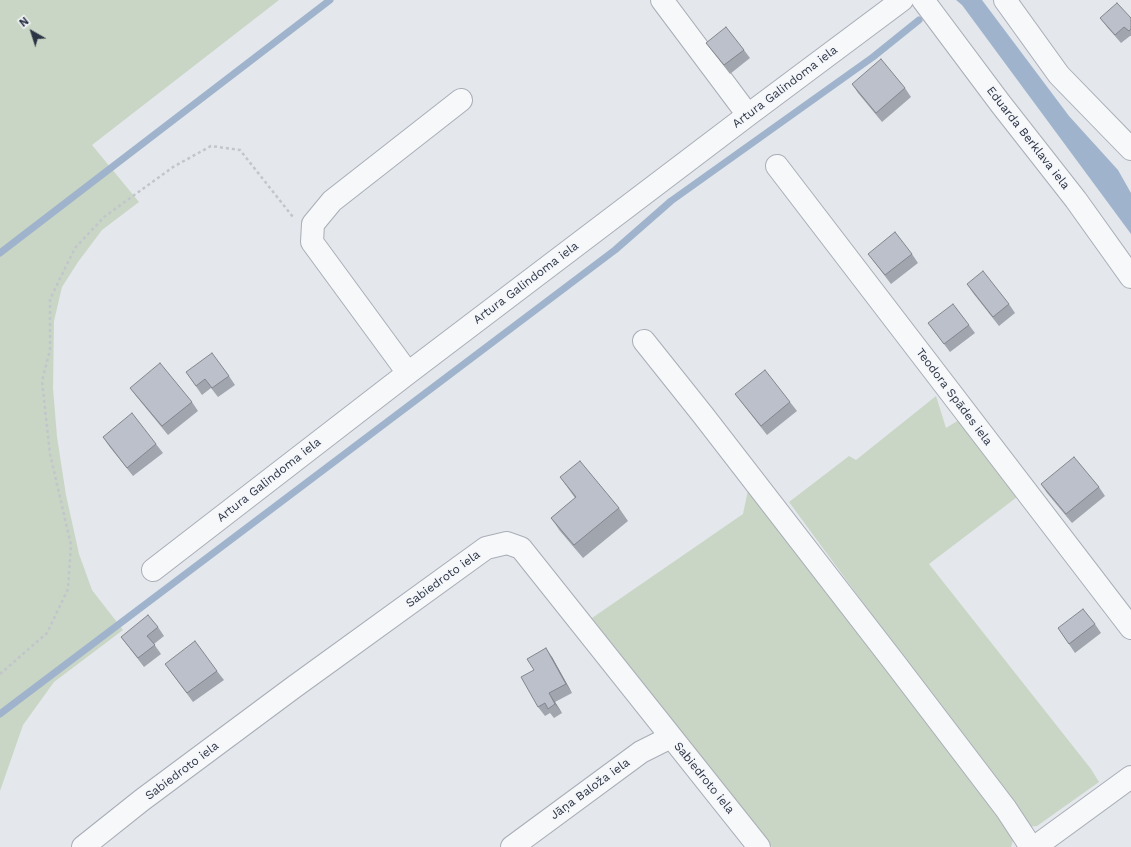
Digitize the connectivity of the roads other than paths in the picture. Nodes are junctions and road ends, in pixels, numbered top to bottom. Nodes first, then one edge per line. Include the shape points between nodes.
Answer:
1 (662, 0) edge
2 (902, 0) edge
3 (923, 0) edge
4 (1006, 0) edge
5 (461, 100) dead end
6 (748, 115) junction
7 (1127, 138) edge
8 (777, 166) dead end
9 (1131, 277) edge
10 (644, 341) dead end
11 (408, 373) junction
12 (153, 570) dead end
13 (1131, 628) edge
14 (671, 737) junction
15 (1131, 777) edge
16 (83, 847) edge
17 (512, 847) edge
18 (759, 847) edge
19 (1031, 847) edge
20 (1035, 847) edge

1 - 6 street
2 - 6 street, Artura Galindoma iela
3 - 9 street, Eduarda Berklava iela via 1076,200
4 - 7 street via 1059,75
5 - 11 street via 332,202 313,224 312,242
6 - 11 street, Artura Galindoma iela
8 - 13 street, Teodora Spādes iela
10 - 19 street via 899,669 1006,809
11 - 12 street, Artura Galindoma iela
14 - 16 street, Sabiedroto iela via 521,548 507,543 486,548 473,557 142,800
14 - 17 street, Jāņa Baloža iela via 641,752
14 - 18 street, Sabiedroto iela
15 - 20 street

